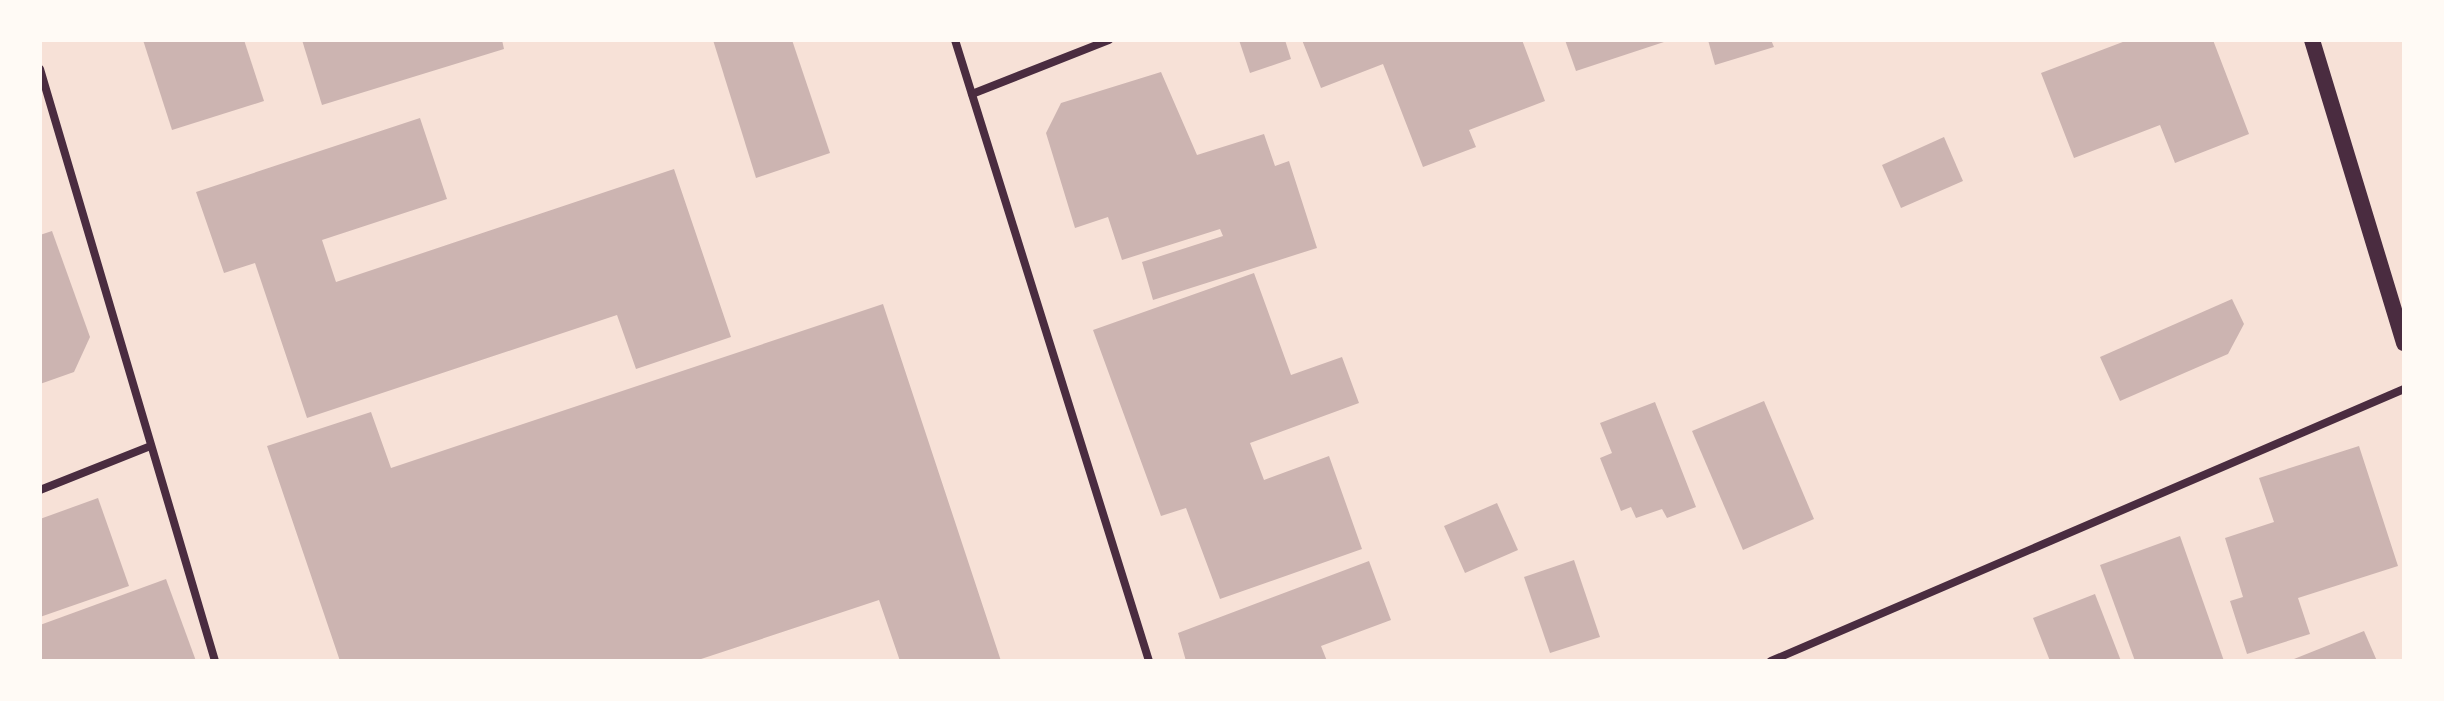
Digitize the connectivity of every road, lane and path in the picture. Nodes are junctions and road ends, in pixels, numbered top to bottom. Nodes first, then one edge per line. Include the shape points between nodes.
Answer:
1 (955, 40) edge
2 (1109, 40) edge
3 (2312, 40) edge
4 (40, 69) edge
5 (972, 94) junction
6 (2404, 343) edge
7 (2404, 389) edge
8 (148, 447) junction
9 (40, 490) edge
10 (215, 661) edge
11 (1149, 661) edge
12 (1771, 661) edge

1 - 5 street
2 - 5 street
3 - 6 main road
4 - 8 street
5 - 11 street
7 - 12 street
8 - 9 street
8 - 10 street

